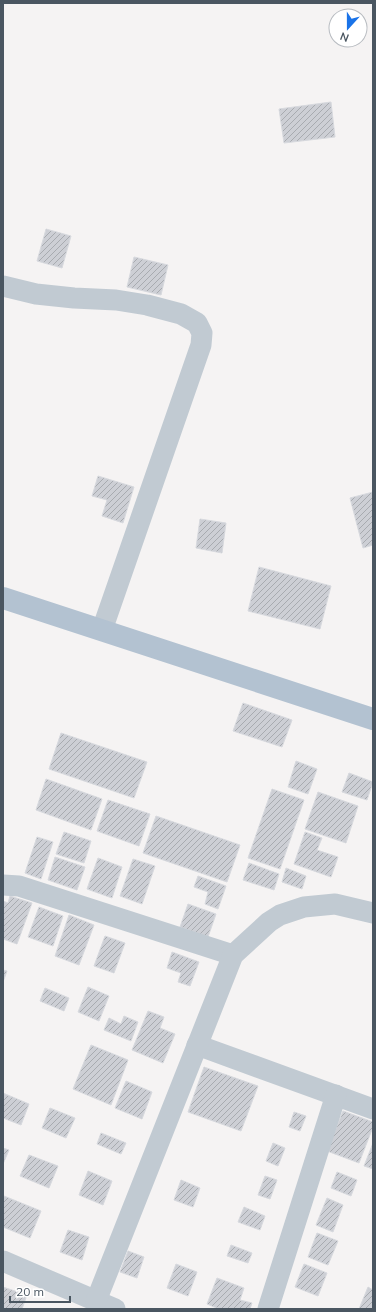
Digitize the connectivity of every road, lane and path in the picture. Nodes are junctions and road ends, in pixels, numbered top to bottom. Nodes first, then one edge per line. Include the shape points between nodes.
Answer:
1 (3, 286) edge
2 (3, 598) edge
3 (102, 630) junction
4 (373, 719) edge
5 (3, 884) edge
6 (373, 913) edge
7 (233, 955) junction
8 (197, 1045) junction
9 (336, 1095) junction
10 (373, 1109) edge
11 (3, 1261) edge
12 (106, 1305) edge
13 (268, 1309) edge

1 - 3 street via 36,294 147,305 191,319 197,323 202,333 201,345
2 - 3 main road
3 - 4 main road
5 - 7 street via 19,886
6 - 7 street via 335,904 304,906 269,922
7 - 8 street
8 - 9 street
8 - 12 street
9 - 10 street
9 - 13 street
11 - 12 street

